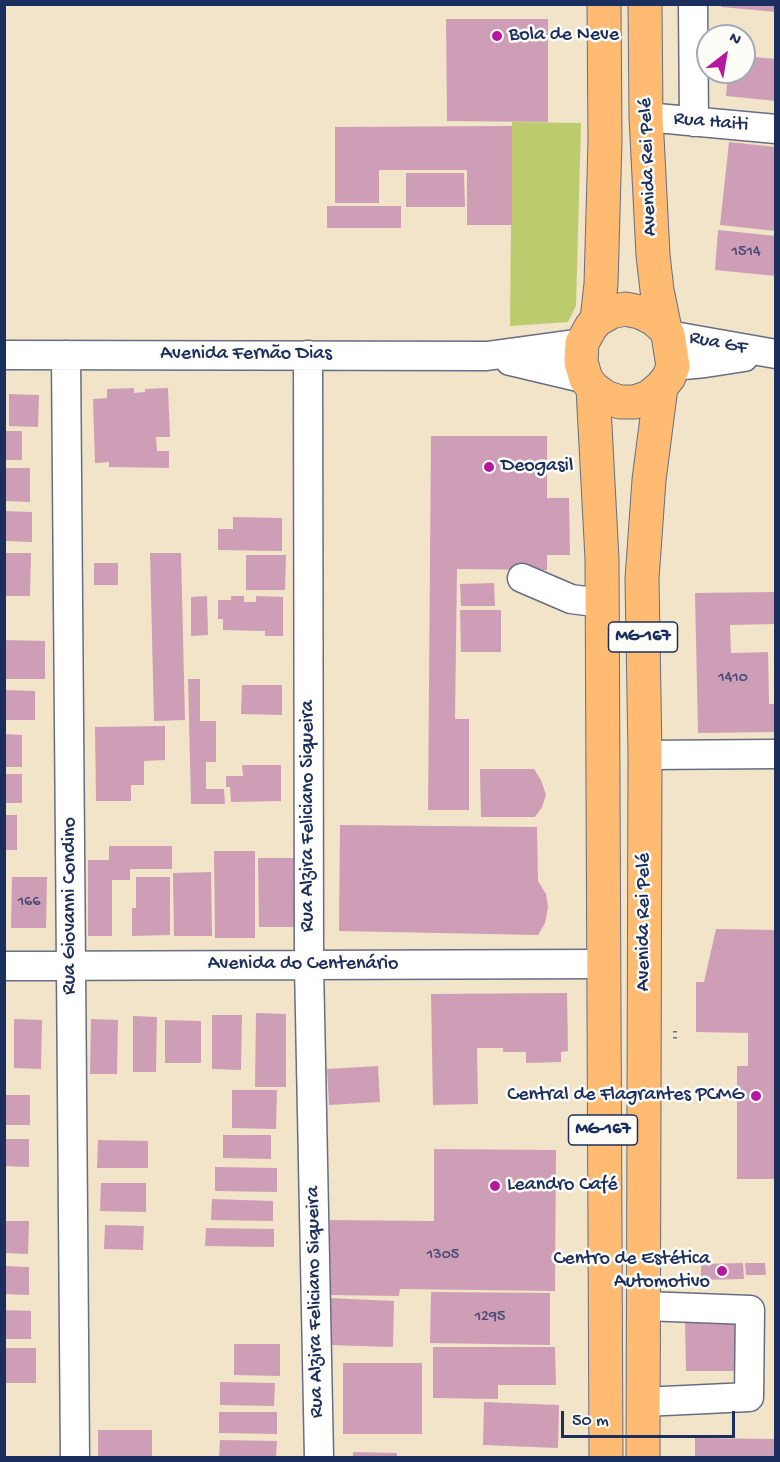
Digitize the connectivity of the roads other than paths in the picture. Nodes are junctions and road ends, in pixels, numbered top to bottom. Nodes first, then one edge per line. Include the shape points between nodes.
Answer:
1 (604, 4) edge
2 (645, 4) edge
3 (693, 4) edge
4 (646, 117) junction
5 (694, 122) junction
6 (776, 129) edge
7 (589, 332) junction
8 (667, 354) junction
9 (771, 354) edge
10 (4, 355) edge
11 (66, 355) junction
12 (308, 355) junction
13 (487, 356) junction
14 (590, 383) junction
15 (522, 578) dead end
16 (602, 603) junction
17 (776, 754) edge
18 (645, 756) junction
19 (602, 964) junction
20 (71, 965) junction
21 (309, 965) junction
22 (4, 966) edge
23 (644, 1306) junction
24 (643, 1402) junction
25 (75, 1458) edge
26 (319, 1458) edge
27 (606, 1458) edge
28 (643, 1458) edge

1 - 7 main road via 600,284
2 - 4 main road, Avenida Rei Pelé / MG-167
3 - 5 street
4 - 5 street, Rua Haiti
4 - 8 main road, Avenida Rei Pelé / MG-167 via 653,255
5 - 6 street, Rua Haiti
7 - 8 main road via 611,312 640,312 654,319
7 - 13 street, Avenida Fernão Dias
7 - 14 main road via 580,362
8 - 9 street, Rua GF via 705,363
8 - 14 main road via 649,397 620,402 605,397
8 - 18 main road, Avenida Rei Pelé / MG-167 via 649,480 642,579
10 - 11 street, Avenida Fernão Dias
11 - 12 street, Avenida Fernão Dias
11 - 20 street, Rua Giovanni Condino
12 - 13 street, Avenida Fernão Dias
12 - 21 street, Rua Alzira Feliciano Siqueira
13 - 14 street, Avenida Fernão Dias via 547,368
14 - 16 main road, MG-167
15 - 16 street via 571,599
16 - 19 main road, MG-167
17 - 18 street
18 - 23 main road, Avenida Rei Pelé / MG-167
19 - 21 street, Avenida do Centenário
19 - 27 main road, MG-167
20 - 21 street, Avenida do Centenário
20 - 22 street, Avenida do Centenário
20 - 25 street, Rua Giovanni Condino
21 - 26 street, Rua Alzira Feliciano Siqueira
23 - 24 main road, Avenida Rei Pelé / MG-167
23 - 24 street via 750,1310 749,1397
24 - 28 main road, Avenida Rei Pelé / MG-167

